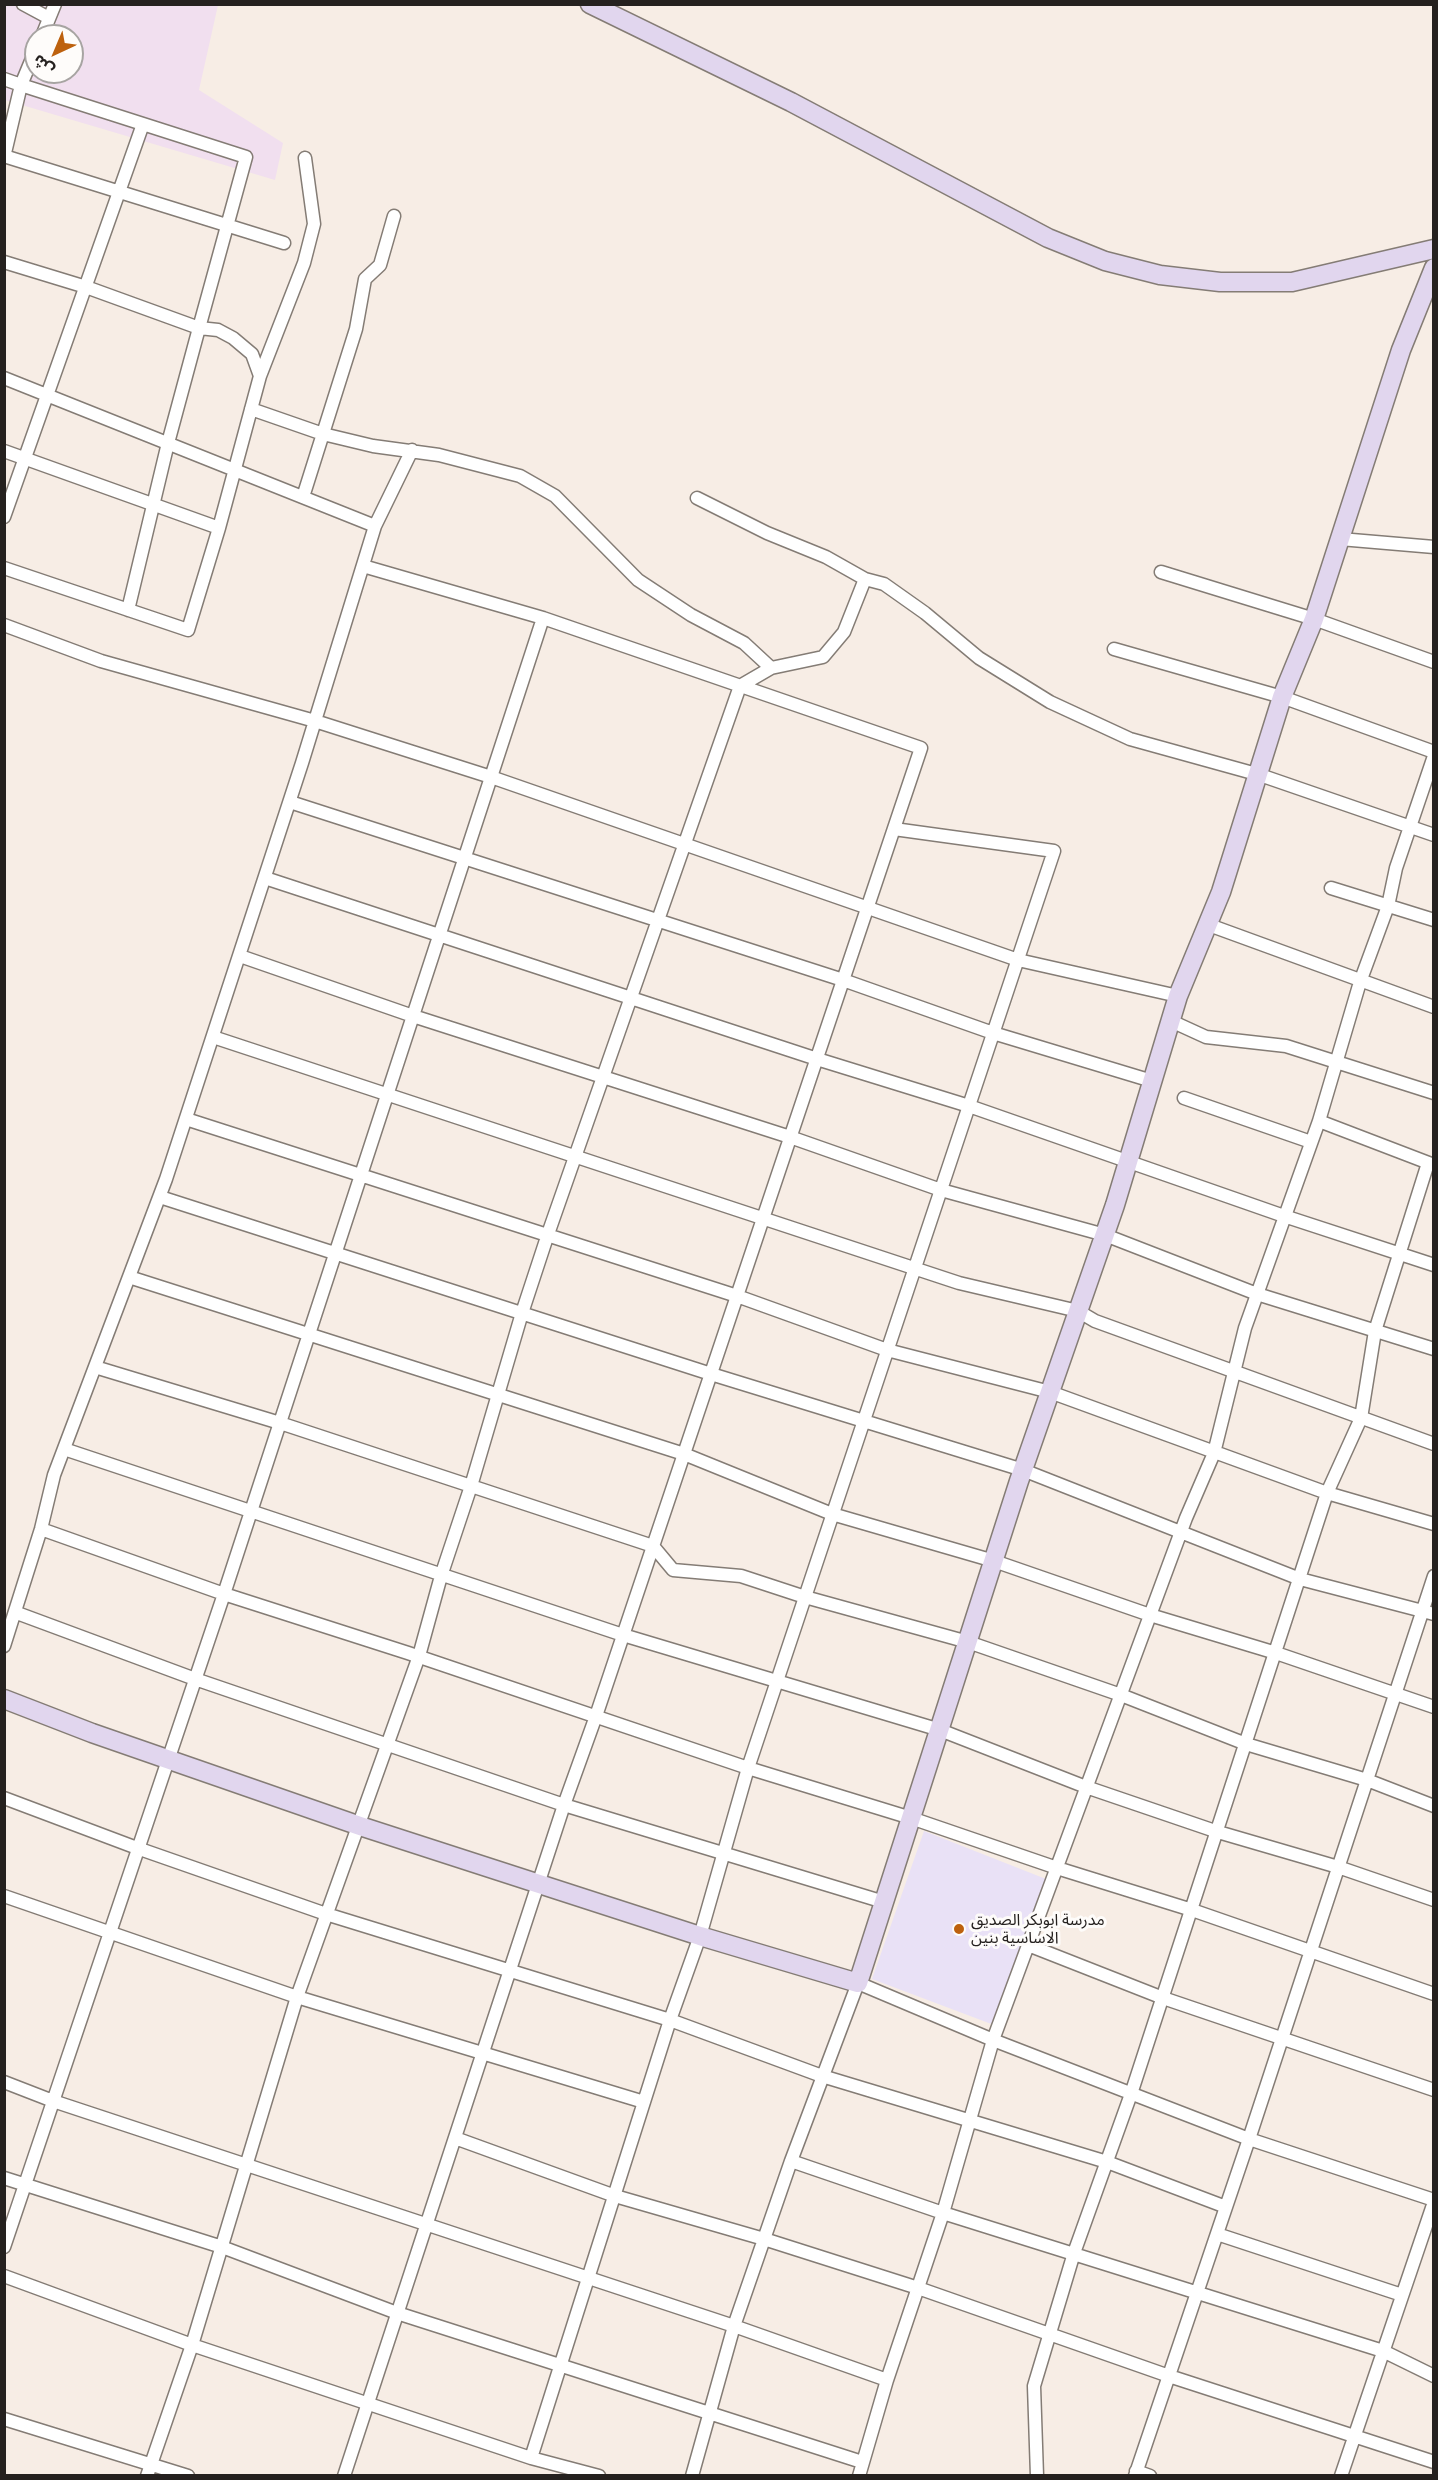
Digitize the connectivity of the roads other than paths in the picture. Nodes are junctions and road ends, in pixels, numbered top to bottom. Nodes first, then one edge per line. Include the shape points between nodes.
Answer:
1 (24, 4) edge
2 (55, 4) edge
3 (590, 4) edge
4 (49, 18) junction
5 (47, 24) edge
6 (24, 78) edge
7 (4, 79) edge
8 (21, 85) junction
9 (143, 124) junction
10 (5, 156) edge
11 (305, 158) dead end
12 (119, 192) junction
13 (394, 216) dead end
14 (226, 225) junction
15 (284, 243) dead end
16 (1434, 249) edge
17 (4, 262) edge
18 (1434, 268) edge
19 (86, 287) junction
20 (199, 328) junction
21 (260, 376) junction
22 (4, 378) edge
23 (48, 395) junction
24 (251, 409) junction
25 (323, 434) junction
26 (168, 443) junction
27 (412, 450) junction
28 (4, 451) edge
29 (25, 458) junction
30 (234, 469) junction
31 (303, 497) junction
32 (697, 498) dead end
33 (153, 504) junction
34 (4, 517) edge
35 (375, 526) junction
36 (219, 528) junction
37 (1340, 539) junction
38 (1434, 547) edge
39 (363, 566) junction
40 (4, 568) edge
41 (1161, 572) dead end
42 (865, 579) junction
43 (128, 610) junction
44 (543, 618) junction
45 (1314, 619) junction
46 (4, 625) edge
47 (1114, 649) dead end
48 (1434, 662) edge
49 (771, 668) junction
50 (740, 686) junction
51 (1282, 697) junction
52 (315, 721) junction
53 (1434, 754) edge
54 (1260, 776) junction
55 (491, 777) junction
56 (290, 802) junction
57 (1411, 827) junction
58 (894, 829) junction
59 (1434, 835) edge
60 (686, 844) junction
61 (465, 859) junction
62 (265, 878) junction
63 (1331, 888) dead end
64 (1388, 906) junction
65 (868, 907) junction
66 (1434, 920) edge
67 (659, 921) junction
68 (1209, 924) junction
69 (440, 934) junction
70 (240, 956) junction
71 (1018, 960) junction
72 (843, 980) junction
73 (1360, 982) junction
74 (1178, 996) junction
75 (631, 998) junction
76 (1434, 1007) edge
77 (413, 1016) junction
78 (1171, 1021) junction
79 (993, 1033) junction
80 (213, 1037) junction
81 (817, 1059) junction
82 (1338, 1062) junction
83 (604, 1077) junction
84 (1152, 1081) junction
85 (1434, 1093) edge
86 (388, 1094) junction
87 (1184, 1098) dead end
88 (969, 1106) junction
89 (186, 1119) junction
90 (1319, 1121) junction
91 (790, 1137) junction
92 (1311, 1142) junction
93 (575, 1156) junction
94 (1129, 1160) junction
95 (1431, 1164) edge
96 (362, 1174) junction
97 (941, 1190) junction
98 (160, 1197) junction
99 (1284, 1216) junction
100 (763, 1218) junction
101 (548, 1234) junction
102 (1105, 1235) junction
103 (336, 1253) junction
104 (1399, 1253) junction
105 (1434, 1265) edge
106 (915, 1268) junction
107 (129, 1277) junction
108 (1257, 1294) junction
109 (737, 1296) junction
110 (1078, 1311) junction
111 (522, 1313) junction
112 (1375, 1331) junction
113 (309, 1335) junction
114 (1434, 1349) edge
115 (887, 1350) junction
116 (95, 1367) junction
117 (1234, 1372) junction
118 (711, 1374) junction
119 (1050, 1392) junction
120 (498, 1395) junction
121 (1361, 1418) junction
122 (863, 1422) junction
123 (280, 1423) junction
124 (1434, 1444) edge
125 (64, 1449) junction
126 (1214, 1453) junction
127 (684, 1454) junction
128 (1023, 1470) junction
129 (471, 1486) junction
130 (1327, 1493) junction
131 (251, 1513) junction
132 (832, 1514) junction
133 (1434, 1524) edge
134 (42, 1529) junction
135 (1180, 1534) junction
136 (653, 1546) junction
137 (994, 1561) junction
138 (441, 1576) junction
139 (1434, 1576) edge
140 (1300, 1579) junction
141 (224, 1594) junction
142 (805, 1597) junction
143 (1428, 1612) edge
144 (17, 1613) junction
145 (1150, 1615) junction
146 (623, 1635) junction
147 (968, 1642) junction
148 (4, 1646) edge
149 (1276, 1653) junction
150 (419, 1656) junction
151 (195, 1678) junction
152 (777, 1681) junction
153 (1121, 1695) junction
154 (1395, 1695) junction
155 (4, 1699) edge
156 (1434, 1707) edge
157 (596, 1716) junction
158 (939, 1730) junction
159 (386, 1744) junction
160 (1246, 1744) junction
161 (169, 1761) junction
162 (748, 1768) junction
163 (1367, 1780) junction
164 (1086, 1787) junction
165 (4, 1798) edge
166 (564, 1805) junction
167 (1434, 1806) edge
168 (911, 1818) junction
169 (360, 1826) junction
170 (1218, 1832) junction
171 (137, 1848) junction
172 (722, 1853) junction
173 (1338, 1867) junction
174 (1057, 1868) junction
175 (538, 1883) junction
176 (4, 1896) edge
177 (1434, 1900) edge
178 (884, 1902) junction
179 (1192, 1910) junction
180 (327, 1914) junction
181 (109, 1934) junction
182 (700, 1936) junction
183 (1028, 1945) junction
184 (1310, 1953) junction
185 (509, 1969) junction
186 (858, 1983) junction
187 (1434, 1994) edge
188 (297, 1997) junction
189 (1163, 1998) junction
190 (670, 2020) junction
191 (1283, 2037) junction
192 (993, 2040) junction
193 (484, 2053) junction
194 (822, 2076) junction
195 (4, 2082) edge
196 (1434, 2090) edge
197 (1131, 2094) junction
198 (53, 2101) junction
199 (644, 2102) junction
200 (969, 2121) junction
201 (455, 2138) junction
202 (1249, 2139) junction
203 (791, 2161) junction
204 (1107, 2162) junction
205 (249, 2164) junction
206 (4, 2178) edge
207 (25, 2185) junction
208 (615, 2196) junction
209 (1434, 2201) edge
210 (1226, 2207) junction
211 (943, 2213) junction
212 (426, 2224) junction
213 (1217, 2234) junction
214 (764, 2239) junction
215 (4, 2247) edge
216 (222, 2247) junction
217 (1074, 2253) junction
218 (4, 2276) edge
219 (588, 2279) junction
220 (918, 2288) junction
221 (1198, 2291) junction
222 (1402, 2295) junction
223 (397, 2313) junction
224 (734, 2326) junction
225 (1050, 2334) junction
226 (192, 2345) junction
227 (1383, 2351) junction
228 (561, 2364) junction
229 (1169, 2376) junction
230 (1434, 2376) edge
231 (887, 2380) junction
232 (369, 2403) junction
233 (710, 2413) junction
234 (4, 2420) edge
235 (1354, 2435) junction
236 (531, 2458) junction
237 (862, 2462) junction
238 (1434, 2462) edge
239 (149, 2470) edge
240 (580, 2473) edge
241 (1136, 2473) edge
242 (188, 2475) edge
243 (344, 2475) edge
244 (599, 2475) edge
245 (692, 2475) edge
246 (859, 2475) edge
247 (1037, 2475) edge
248 (1150, 2475) edge
249 (1341, 2475) edge

1 - 4 street
2 - 4 street
3 - 16 street via 791,102 1048,238 1105,261 1160,275 1220,282 1292,282
4 - 5 street
6 - 8 street
7 - 8 street
8 - 9 street
8 - 10 street
9 - 12 street
9 - 14 street via 246,157
10 - 12 street
11 - 21 street via 314,224 304,263
12 - 14 street
12 - 19 street
13 - 25 street via 380,265 365,279 356,328
14 - 15 street
14 - 20 street
17 - 19 street
18 - 37 street via 1401,350
19 - 20 street
19 - 23 street
20 - 21 street via 218,330 233,338 252,354
20 - 26 street
21 - 24 street
22 - 23 street
23 - 26 street
23 - 29 street
24 - 25 street
24 - 30 street
25 - 27 street
25 - 31 street
26 - 30 street
26 - 33 street
27 - 35 street
27 - 49 street via 520,476 555,496 638,580 744,644
28 - 29 street
29 - 33 street
29 - 34 street
30 - 31 street
30 - 36 street
31 - 35 street
32 - 42 street
33 - 36 street
33 - 43 street
35 - 39 street
36 - 43 street via 188,630
37 - 38 street
37 - 45 street
39 - 44 street
39 - 52 street
40 - 43 street
41 - 45 street
42 - 49 street via 844,632 823,657
42 - 54 street via 884,584 979,658 1050,702 1130,739
44 - 50 street
44 - 55 street
45 - 48 street
45 - 51 street
46 - 52 street via 101,661
47 - 51 street
49 - 50 street
50 - 58 street via 921,748
50 - 60 street
51 - 53 street
51 - 54 street
52 - 55 street
52 - 56 street
53 - 57 street
54 - 57 street
54 - 68 street
55 - 60 street
55 - 61 street
56 - 61 street
56 - 62 street
57 - 59 street
57 - 64 street
58 - 65 street
58 - 71 street via 1054,850
60 - 65 street
60 - 67 street
61 - 67 street
61 - 69 street
62 - 69 street
62 - 70 street
63 - 64 street
64 - 66 street
64 - 73 street
65 - 71 street
65 - 72 street
67 - 72 street
67 - 75 street
68 - 73 street
68 - 74 street
69 - 75 street
69 - 77 street
70 - 77 street
70 - 80 street
71 - 74 street
71 - 79 street
72 - 79 street
72 - 81 street
73 - 76 street
73 - 82 street
74 - 78 street
75 - 81 street
75 - 83 street
77 - 83 street
77 - 86 street
78 - 82 street via 1206,1037 1286,1046
78 - 84 street
79 - 84 street
79 - 88 street
80 - 86 street
80 - 89 street
81 - 88 street
81 - 91 street
82 - 85 street
82 - 90 street
83 - 91 street
83 - 93 street
84 - 94 street
86 - 93 street
86 - 96 street
87 - 92 street
88 - 94 street
88 - 97 street
89 - 96 street
89 - 98 street
90 - 92 street
90 - 95 street
91 - 97 street
91 - 100 street
92 - 99 street
93 - 100 street
93 - 101 street
94 - 99 street
94 - 102 street
95 - 104 street
96 - 101 street
96 - 103 street
97 - 102 street
97 - 106 street
98 - 103 street
98 - 107 street
99 - 104 street
99 - 108 street
100 - 106 street
100 - 109 street
101 - 109 street
101 - 111 street
102 - 108 street
102 - 110 street
103 - 111 street
103 - 113 street
104 - 105 street
104 - 112 street
106 - 110 street via 959,1283
106 - 115 street
107 - 113 street
107 - 116 street
108 - 112 street
108 - 117 street
109 - 115 street
109 - 118 street
110 - 117 street via 1095,1321
110 - 119 street
111 - 118 street
111 - 120 street
112 - 114 street
112 - 121 street
113 - 120 street
113 - 123 street
115 - 119 street
115 - 122 street
116 - 123 street
116 - 125 street
117 - 121 street
117 - 126 street
118 - 122 street
118 - 127 street
119 - 126 street
119 - 128 street
120 - 127 street
120 - 129 street
121 - 124 street
121 - 130 street
122 - 128 street
122 - 132 street
123 - 129 street
123 - 131 street
125 - 131 street
125 - 134 street
126 - 130 street
126 - 135 street
127 - 132 street
127 - 136 street
128 - 135 street
128 - 137 street
129 - 136 street
129 - 138 street
130 - 133 street
130 - 140 street
131 - 138 street
131 - 141 street
132 - 137 street
132 - 142 street
134 - 141 street
134 - 144 street
135 - 140 street
135 - 145 street
136 - 142 street via 673,1570 741,1576
136 - 146 street
137 - 145 street
137 - 147 street
138 - 146 street
138 - 150 street
139 - 143 street
140 - 143 street
140 - 149 street
141 - 150 street
141 - 151 street
142 - 147 street
142 - 152 street
143 - 154 street
144 - 148 street
144 - 151 street
145 - 149 street
145 - 153 street
146 - 152 street
146 - 157 street
147 - 153 street
147 - 158 street
149 - 154 street
149 - 160 street
150 - 157 street
150 - 159 street
151 - 159 street
151 - 161 street
152 - 158 street
152 - 162 street
153 - 160 street
153 - 164 street
154 - 156 street
154 - 163 street
155 - 161 street
157 - 162 street
157 - 166 street
158 - 164 street
158 - 168 street
159 - 166 street
159 - 169 street
160 - 163 street
160 - 170 street
161 - 169 street
161 - 171 street
162 - 168 street
162 - 172 street
163 - 167 street
163 - 173 street
164 - 170 street
164 - 174 street
165 - 171 street
166 - 172 street
166 - 175 street
168 - 174 street
168 - 178 street
169 - 175 street
169 - 180 street
170 - 173 street
170 - 179 street
171 - 180 street
171 - 181 street
172 - 178 street
172 - 182 street
173 - 177 street
173 - 184 street
174 - 179 street
174 - 183 street
175 - 182 street
175 - 185 street
176 - 181 street
178 - 186 street
179 - 184 street
179 - 189 street
180 - 185 street
180 - 188 street
181 - 188 street
181 - 198 street
182 - 186 street
182 - 190 street
183 - 189 street
183 - 192 street
184 - 187 street
184 - 191 street
185 - 190 street
185 - 193 street
186 - 192 street
186 - 194 street
188 - 193 street
188 - 205 street
189 - 191 street
189 - 197 street
190 - 194 street
190 - 199 street
191 - 196 street
191 - 202 street
192 - 197 street
192 - 200 street
193 - 199 street
193 - 201 street
194 - 200 street
194 - 203 street
195 - 198 street
197 - 202 street
197 - 204 street
198 - 205 street
198 - 207 street
199 - 208 street
200 - 204 street
200 - 211 street
201 - 208 street
201 - 212 street
202 - 209 street
202 - 210 street
203 - 211 street
203 - 214 street
204 - 210 street
204 - 217 street
205 - 212 street
205 - 216 street
206 - 207 street
207 - 215 street
207 - 216 street
208 - 214 street
208 - 219 street
209 - 222 street
210 - 213 street
211 - 217 street
211 - 220 street
212 - 219 street
212 - 223 street
213 - 221 street
213 - 222 street
214 - 220 street
214 - 224 street
216 - 223 street
216 - 226 street
217 - 221 street
217 - 225 street
218 - 226 street
219 - 224 street
219 - 228 street
220 - 225 street
220 - 231 street
221 - 227 street
221 - 229 street
222 - 227 street
223 - 228 street
223 - 232 street
224 - 231 street
224 - 233 street
225 - 229 street
225 - 247 street via 1034,2386
226 - 232 street
226 - 239 street
227 - 230 street
227 - 235 street
228 - 233 street
228 - 236 street
229 - 235 street
229 - 241 street
231 - 237 street
232 - 236 street
232 - 243 street
233 - 237 street
233 - 245 street
234 - 239 street
235 - 238 street
235 - 249 street
236 - 240 street
237 - 246 street
239 - 242 street
240 - 244 street
241 - 248 street

